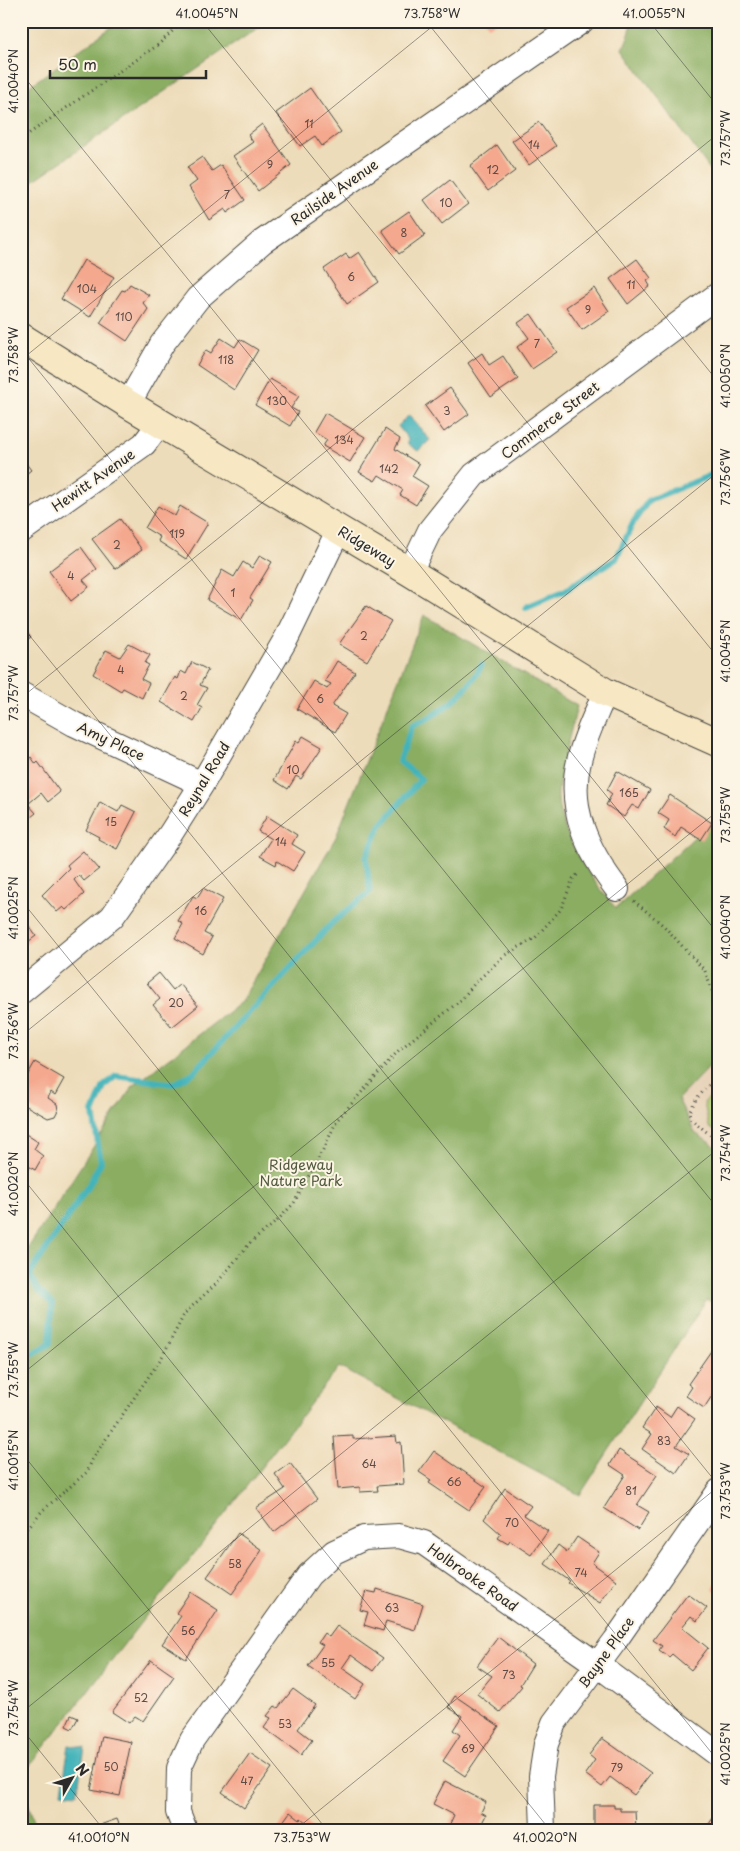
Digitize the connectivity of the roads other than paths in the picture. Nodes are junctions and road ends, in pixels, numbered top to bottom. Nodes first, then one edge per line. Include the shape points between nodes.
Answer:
1 (582, 21) edge
2 (719, 294) edge
3 (21, 337) edge
4 (128, 404) junction
5 (160, 423) junction
6 (339, 530) junction
7 (21, 532) edge
8 (410, 572) junction
9 (605, 692) junction
10 (21, 694) edge
11 (719, 744) edge
12 (202, 784) junction
13 (617, 889) road end
14 (21, 992) edge
15 (719, 1491) edge
16 (598, 1665) junction
17 (719, 1755) edge
18 (185, 1830) edge
19 (543, 1830) edge

1 - 4 street, Railside Avenue via 262,242 198,298 162,344
2 - 8 street, Commerce Street via 474,475 430,530
3 - 4 street, Ridgeway
4 - 5 street, Ridgeway
5 - 6 street, Ridgeway
5 - 7 street, Hewitt Avenue via 144,444
6 - 8 street, Ridgeway
6 - 12 street, Reynal Road via 287,638
8 - 9 street, Ridgeway
9 - 11 street, Ridgeway
9 - 13 street via 579,760 574,796 597,864
10 - 12 street, Amy Place via 74,724
12 - 14 street, Reynal Road via 112,917
15 - 16 street, Bayne Place
16 - 17 street, Holbrooke Road
16 - 18 street, Holbrooke Road via 424,1543 399,1536 364,1538 334,1552 309,1574 192,1740 179,1768 178,1812
16 - 19 street, Bayne Place via 554,1723 546,1744 541,1776

